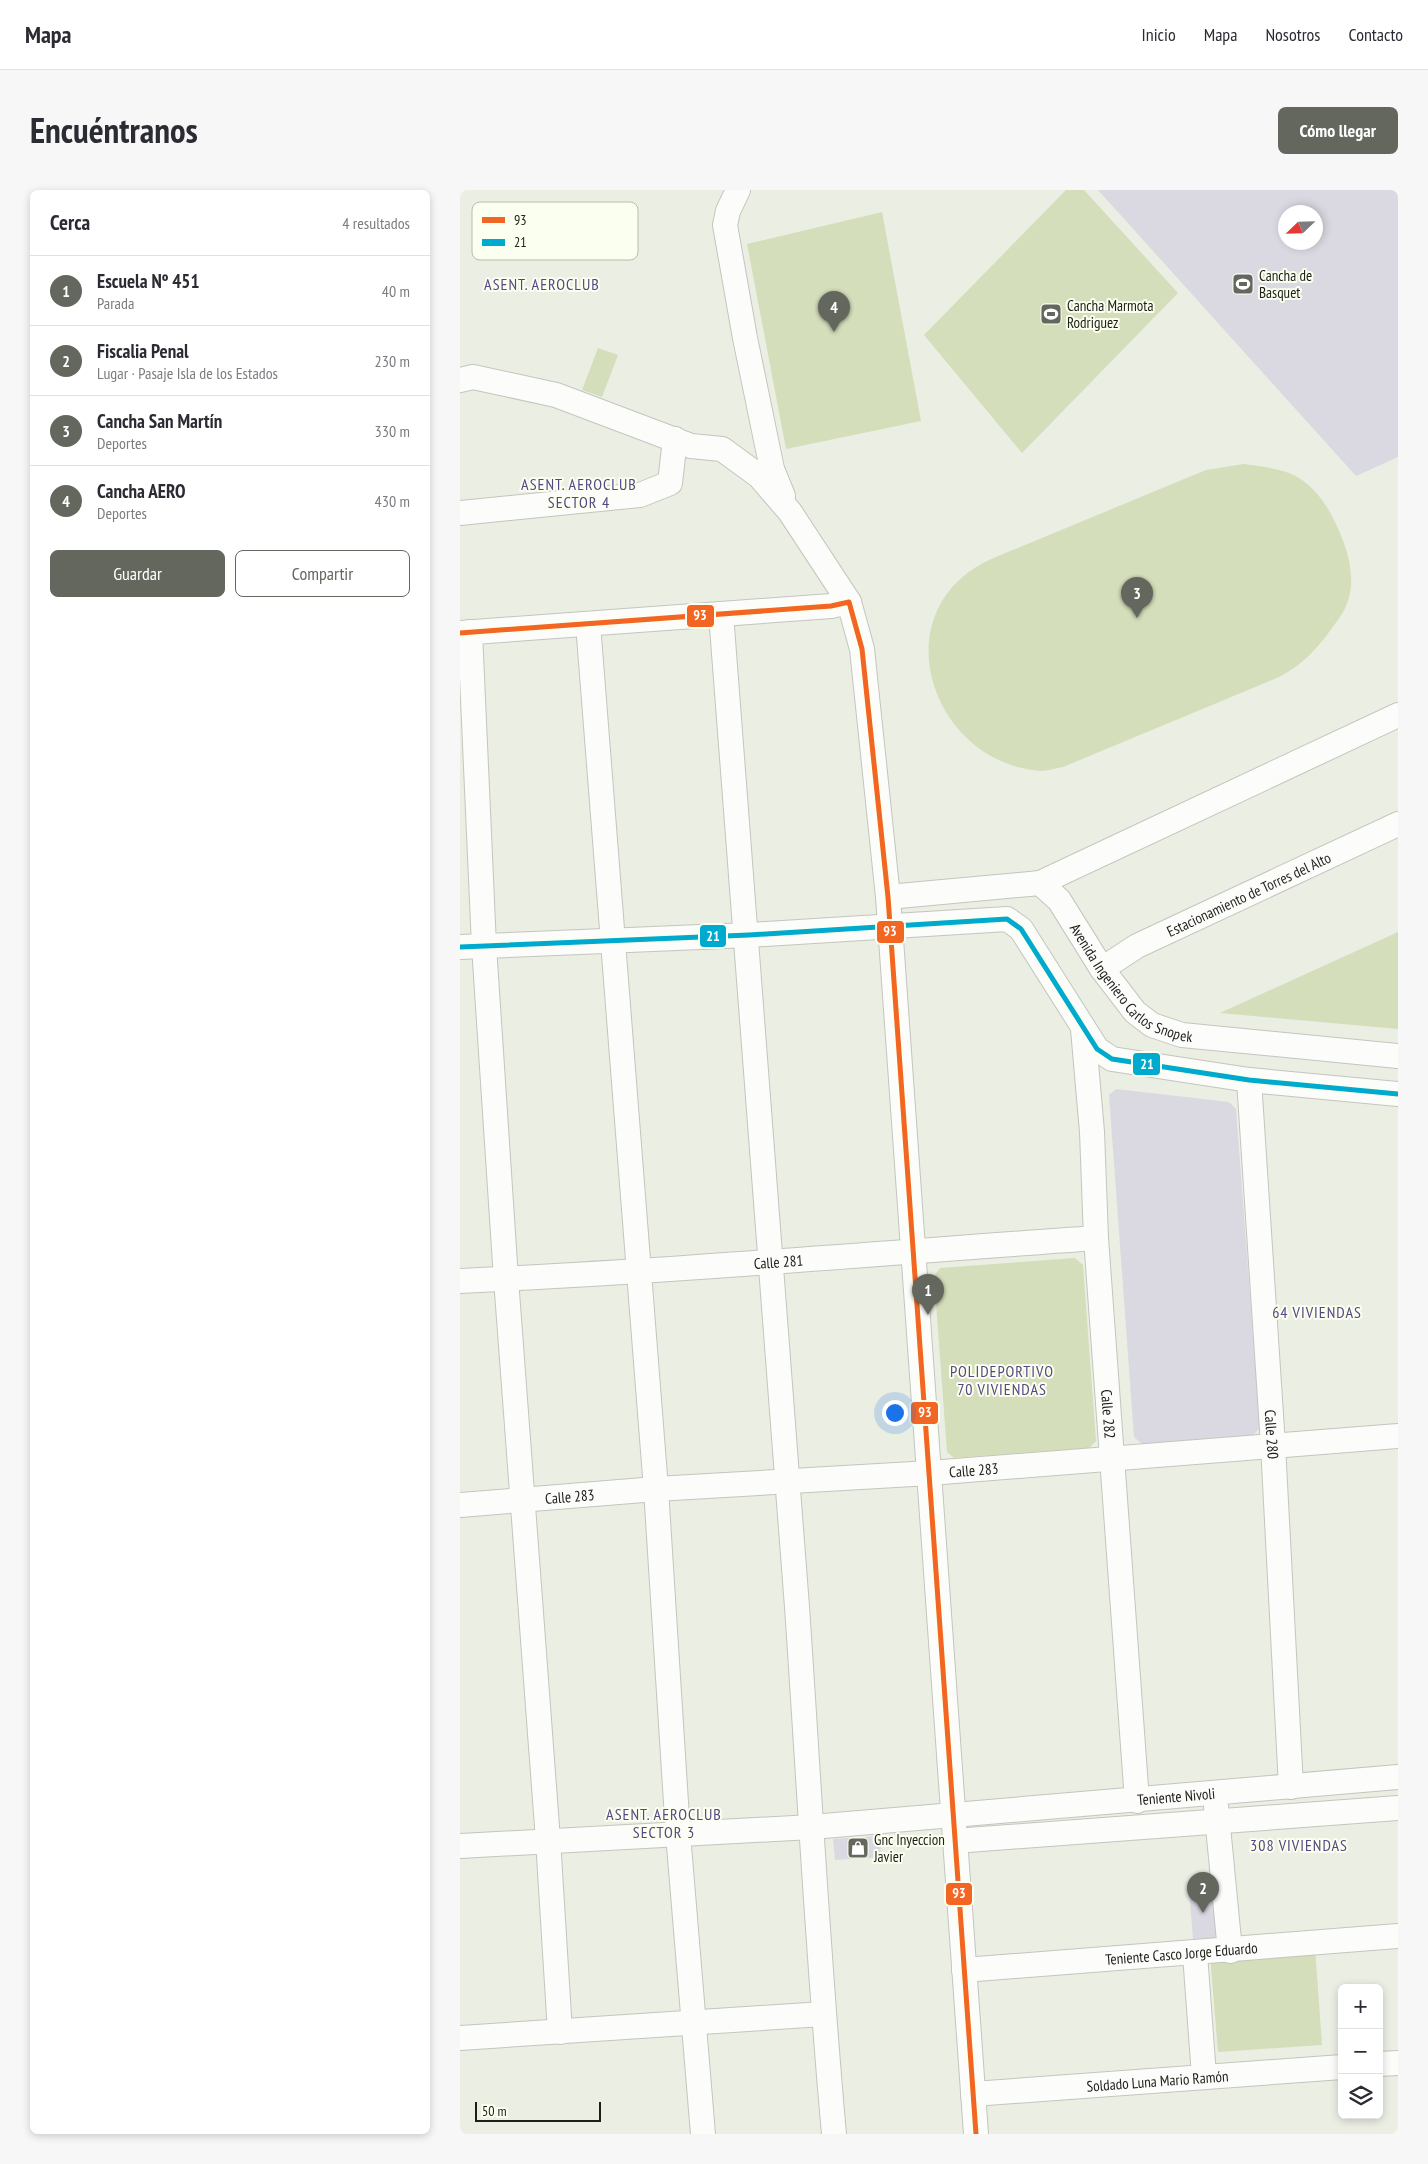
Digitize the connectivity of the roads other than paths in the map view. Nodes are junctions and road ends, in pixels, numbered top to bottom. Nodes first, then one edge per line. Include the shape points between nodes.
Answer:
1 (738, 190) edge
2 (460, 380) edge
3 (675, 439) junction
4 (790, 512) junction
5 (460, 513) edge
6 (849, 602) junction
7 (721, 614) junction
8 (588, 624) junction
9 (465, 633) edge
10 (1398, 715) edge
11 (1398, 824) edge
12 (1040, 883) junction
13 (888, 897) junction
14 (890, 926) junction
15 (749, 935) junction
16 (612, 940) junction
17 (484, 946) junction
18 (460, 947) edge
19 (1102, 969) junction
20 (1083, 1028) junction
21 (1398, 1056) edge
22 (1249, 1080) junction
23 (1398, 1094) edge
24 (1096, 1238) junction
25 (913, 1250) junction
26 (773, 1262) junction
27 (638, 1272) junction
28 (506, 1279) junction
29 (460, 1281) edge
30 (1398, 1436) edge
31 (1274, 1445) junction
32 (1112, 1459) junction
33 (930, 1473) junction
34 (788, 1482) junction
35 (656, 1489) junction
36 (523, 1499) junction
37 (460, 1505) edge
38 (1398, 1777) edge
39 (1291, 1787) junction
40 (1215, 1794) junction
41 (1136, 1801) junction
42 (1398, 1808) edge
43 (954, 1816) junction
44 (1218, 1821) junction
45 (812, 1827) junction
46 (678, 1834) junction
47 (548, 1840) junction
48 (955, 1841) junction
49 (460, 1846) edge
50 (1398, 1936) edge
51 (1230, 1950) junction
52 (1195, 1954) junction
53 (964, 1970) junction
54 (823, 2014) junction
55 (694, 2022) junction
56 (560, 2032) junction
57 (460, 2038) edge
58 (1398, 2063) edge
59 (1383, 2064) edge
60 (1338, 2067) edge
61 (1204, 2076) junction
62 (973, 2094) junction
63 (703, 2134) edge
64 (834, 2134) edge
65 (976, 2134) edge

1 - 4 street via 725,225 772,469
2 - 3 street via 473,377 556,396
3 - 4 street via 691,446 722,449 759,476
3 - 5 street via 670,483 640,495
4 - 6 street
6 - 7 street
6 - 13 street via 862,649
7 - 8 street
7 - 15 street
8 - 9 street
8 - 16 street
9 - 17 street
10 - 12 street
11 - 19 street, Estacionamiento de Torres del Alto via 1137,946
12 - 13 street
12 - 19 street, Avenida Ingeniero Carlos Snopek via 1059,900
13 - 14 street
14 - 15 street
14 - 20 street via 1007,919 1021,929
14 - 25 street
15 - 16 street
15 - 26 street
16 - 17 street
16 - 27 street
17 - 18 street
17 - 28 street
19 - 21 street, Avenida Ingeniero Carlos Snopek via 1135,1012 1152,1025 1182,1035
20 - 22 street via 1097,1049 1112,1060
20 - 24 street, Calle 282 via 1092,1132
22 - 23 street
22 - 31 street, Calle 280
24 - 25 street, Calle 281
24 - 32 street, Calle 282
25 - 26 street, Calle 281
25 - 33 street
26 - 27 street, Calle 281
26 - 34 street
27 - 28 street, Calle 281
27 - 35 street
28 - 29 street, Calle 281
28 - 36 street
30 - 31 street, Calle 283
31 - 32 street, Calle 283
31 - 39 street, Calle 280
32 - 33 street, Calle 283
32 - 41 street, Calle 282
33 - 34 street, Calle 283
33 - 43 street
34 - 35 street, Calle 283
34 - 45 street
35 - 36 street, Calle 283
35 - 46 street
36 - 37 street, Calle 283
36 - 47 street
38 - 39 street, Teniente Nivoli
39 - 40 street, Teniente Nivoli
40 - 41 street, Teniente Nivoli
40 - 44 street
41 - 43 street, Teniente Nivoli
42 - 44 street, Teniente Nivoli
43 - 45 street, Teniente Nivoli
43 - 48 street
44 - 48 street, Teniente Nivoli
44 - 51 street
45 - 46 street, Teniente Nivoli
45 - 54 street
46 - 47 street, Teniente Nivoli
46 - 55 street
47 - 49 street, Teniente Nivoli
47 - 56 street
48 - 53 street
50 - 51 street, Teniente Casco Jorge Eduardo
51 - 52 street, Teniente Casco Jorge Eduardo
52 - 53 street, Teniente Casco Jorge Eduardo
52 - 61 street
53 - 62 street
54 - 55 street
54 - 64 street
55 - 56 street
55 - 63 street
56 - 57 street
58 - 59 street
60 - 61 street, Soldado Luna Mario Ramón
61 - 62 street, Soldado Luna Mario Ramón
62 - 65 street

